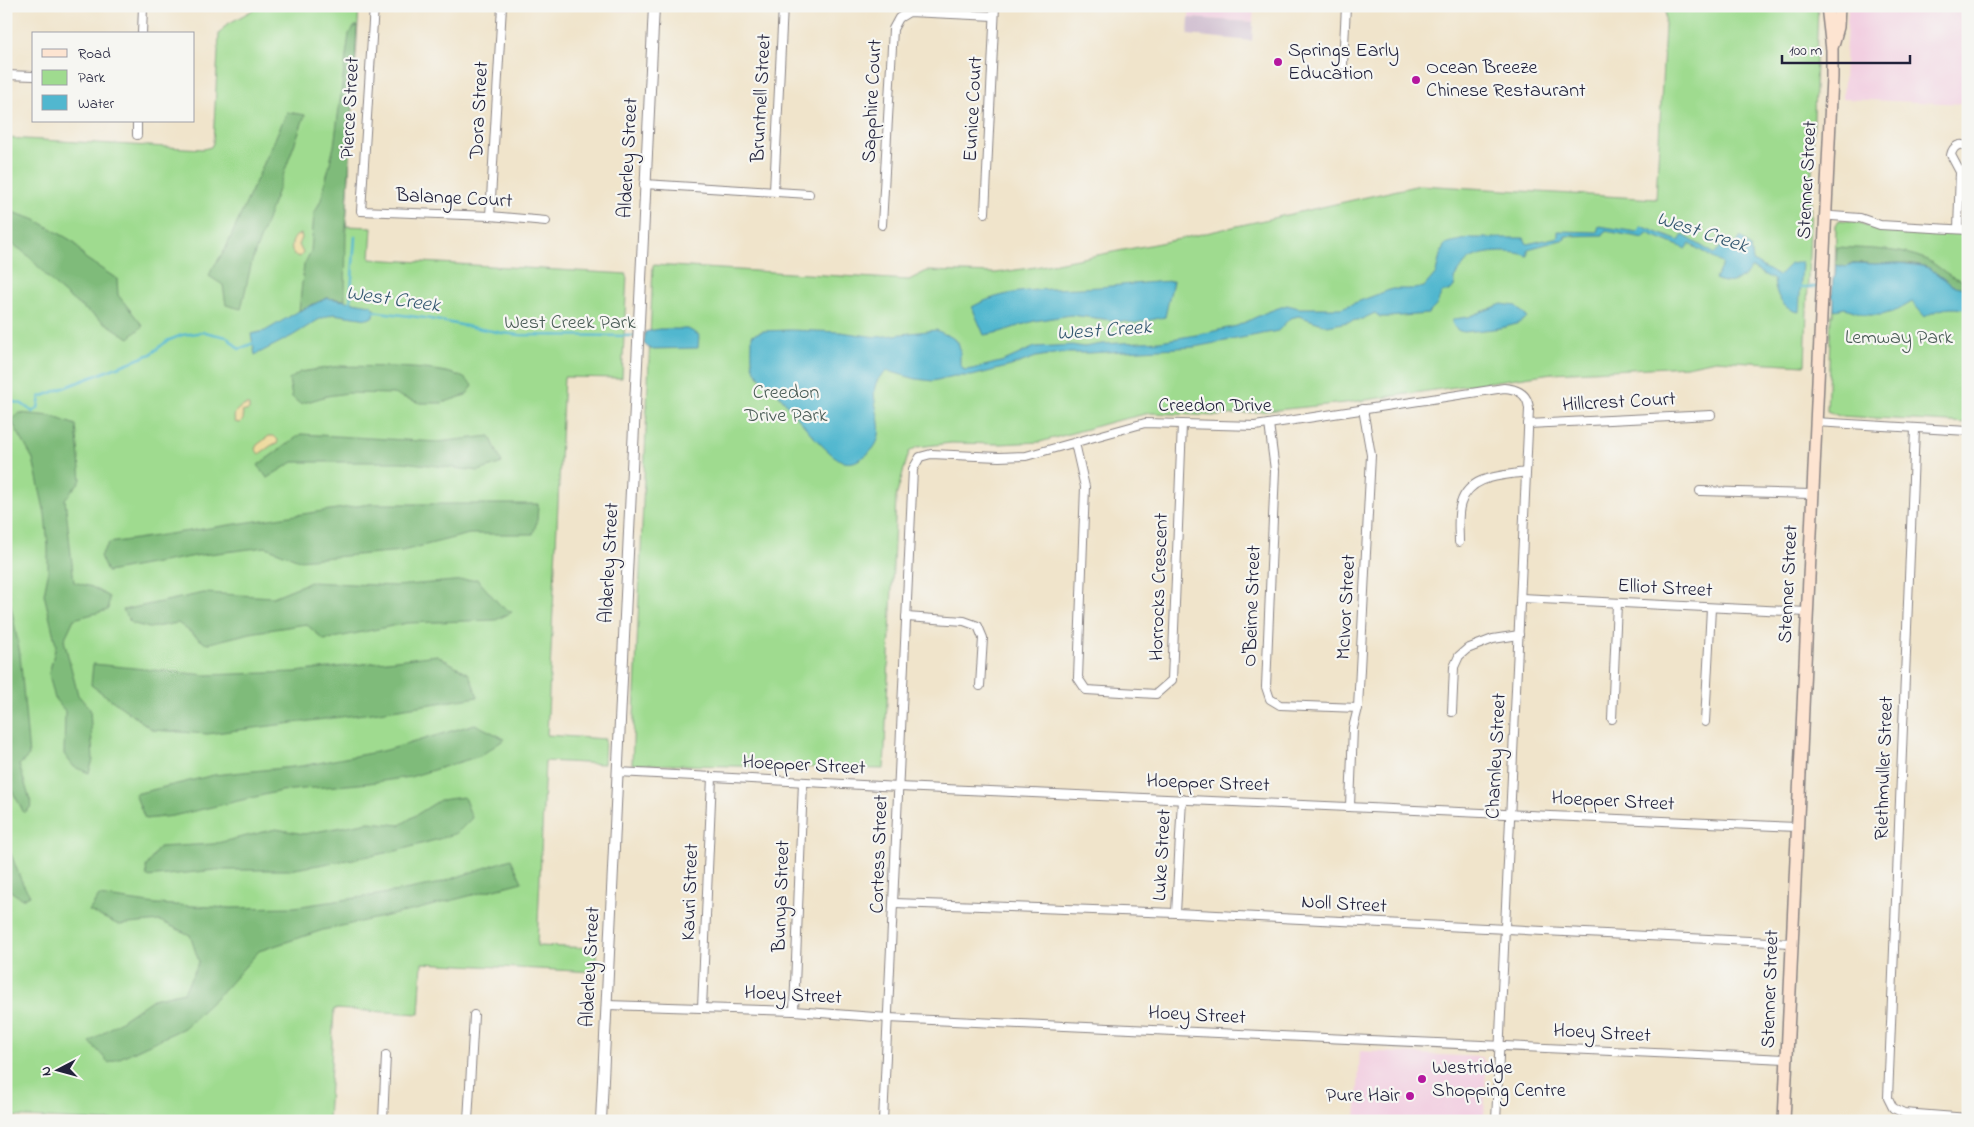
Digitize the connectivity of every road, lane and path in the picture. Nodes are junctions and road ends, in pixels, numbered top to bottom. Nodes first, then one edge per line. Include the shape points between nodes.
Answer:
1 (143, 6) edge
2 (374, 6) edge
3 (502, 6) edge
4 (654, 6) edge
5 (783, 6) edge
6 (995, 6) edge
7 (1346, 6) edge
8 (1827, 6) edge
9 (1839, 6) edge
10 (994, 16) junction
11 (142, 32) edge
12 (1832, 50) junction
13 (1343, 65) dead end
14 (6, 75) edge
15 (32, 76) edge
16 (138, 122) edge
17 (137, 135) dead end
18 (1968, 147) edge
19 (1968, 164) edge
20 (1960, 177) junction
21 (644, 184) junction
22 (774, 192) junction
23 (809, 194) dead end
24 (361, 211) joint
25 (985, 213) dead end
26 (1825, 214) junction
27 (490, 216) junction
28 (546, 221) dead end
29 (882, 225) dead end
30 (1958, 229) junction
31 (1968, 230) edge
32 (1524, 394) joint
33 (1363, 409) junction
34 (1711, 415) dead end
35 (1815, 422) junction
36 (1182, 424) junction
37 (1269, 424) junction
38 (1528, 424) junction
39 (1915, 429) junction
40 (1968, 431) edge
41 (1075, 444) junction
42 (913, 469) joint
43 (1526, 472) junction
44 (1700, 491) dead end
45 (1812, 494) junction
46 (1458, 542) dead end
47 (1521, 598) junction
48 (1617, 603) junction
49 (1711, 608) junction
50 (1807, 612) junction
51 (906, 617) junction
52 (1519, 635) junction
53 (980, 686) dead end
54 (1358, 708) junction
55 (1452, 712) dead end
56 (1612, 719) dead end
57 (1705, 722) dead end
58 (618, 772) junction
59 (712, 777) junction
60 (803, 782) junction
61 (898, 787) junction
62 (1182, 799) junction
63 (1350, 806) junction
64 (1510, 814) junction
65 (1797, 827) junction
66 (894, 903) junction
67 (1176, 913) junction
68 (1506, 930) junction
69 (1791, 943) junction
70 (607, 1005) junction
71 (702, 1008) junction
72 (794, 1011) junction
73 (474, 1015) dead end
74 (888, 1018) junction
75 (1500, 1046) junction
76 (386, 1055) dead end
77 (1787, 1059) junction
78 (1968, 1118) edge
79 (383, 1121) edge
80 (468, 1121) edge
81 (602, 1121) edge
82 (883, 1121) edge
83 (1496, 1121) edge
84 (1784, 1121) edge

1 - 11 street
2 - 24 street, Pierce Street
3 - 27 street, Dora Street
4 - 21 street, Alderley Street
5 - 22 street, Bruntnell Street
6 - 10 street, Eunice Court
7 - 13 street
8 - 12 main road, Stenner Street
9 - 12 main road, Stenner Street
10 - 25 street, Eunice Court
10 - 29 street, Sapphire Court via 909,12 899,18 893,29
12 - 26 main road, Stenner Street
14 - 15 street
16 - 17 street
18 - 20 street via 1958,145 1952,152 1951,158
19 - 20 street
20 - 30 street
21 - 22 street
21 - 58 street, Alderley Street
22 - 23 street
24 - 27 street, Balange Court
26 - 30 street via 1852,213 1880,225
26 - 35 main road, Stenner Street
27 - 28 street, Balange Court
30 - 31 street
32 - 33 street, Creedon Drive via 1504,388
32 - 38 street, Charnley Street via 1528,403
33 - 37 street, Creedon Drive
33 - 54 street, McIvor Street via 1371,455
34 - 38 street, Hillcrest Court
35 - 39 street
35 - 45 main road, Stenner Street
36 - 37 street, Creedon Drive
36 - 41 street, Creedon Drive via 1145,423
36 - 41 street, Horrocks Crescent via 1172,680 1156,694 1086,690 1078,678 1085,487
37 - 54 street, O'Beirne Street via 1275,470 1266,687 1270,698 1280,706
38 - 43 street, Charnley Street
39 - 40 street
39 - 78 street, Riethmuller Street via 1888,1098 1894,1108 1904,1113
41 - 42 street, Creedon Drive via 1026,456 931,454 920,457
42 - 51 street, Cortess Street
43 - 46 street via 1482,480 1468,488 1460,504
43 - 47 street, Charnley Street
44 - 45 street
45 - 50 main road, Stenner Street
47 - 48 street, Elliot Street
47 - 52 street, Charnley Street
48 - 49 street, Elliot Street
48 - 56 street
49 - 50 street, Elliot Street
49 - 57 street
50 - 65 main road, Stenner Street
51 - 53 street via 964,621 978,626 982,638
51 - 61 street, Cortess Street
52 - 55 street via 1493,638 1459,656 1454,667
52 - 64 street, Charnley Street
54 - 63 street, McIvor Street via 1353,728
58 - 59 street, Hoepper Street
58 - 70 street, Alderley Street
59 - 60 street, Hoepper Street
59 - 71 street, Kauri Street
60 - 61 street, Hoepper Street
60 - 72 street, Bunya Street
61 - 62 street, Hoepper Street
61 - 66 street, Cortess Street
62 - 63 street, Hoepper Street
62 - 67 street, Luke Street
63 - 64 street, Hoepper Street
64 - 65 street, Hoepper Street
64 - 68 street, Charnley Street
65 - 69 main road, Stenner Street
66 - 67 street, Noll Street
66 - 74 street, Cortess Street
67 - 68 street, Noll Street
68 - 69 street, Noll Street
68 - 75 street, Charnley Street
69 - 77 main road, Stenner Street
70 - 71 street, Hoey Street
70 - 81 street, Alderley Street
71 - 72 street, Hoey Street
72 - 74 street, Hoey Street
73 - 80 street
74 - 75 street, Hoey Street
74 - 82 street, Cortess Street
75 - 77 street, Hoey Street
75 - 83 street, Charnley Street
76 - 79 street
77 - 84 main road, Stenner Street

